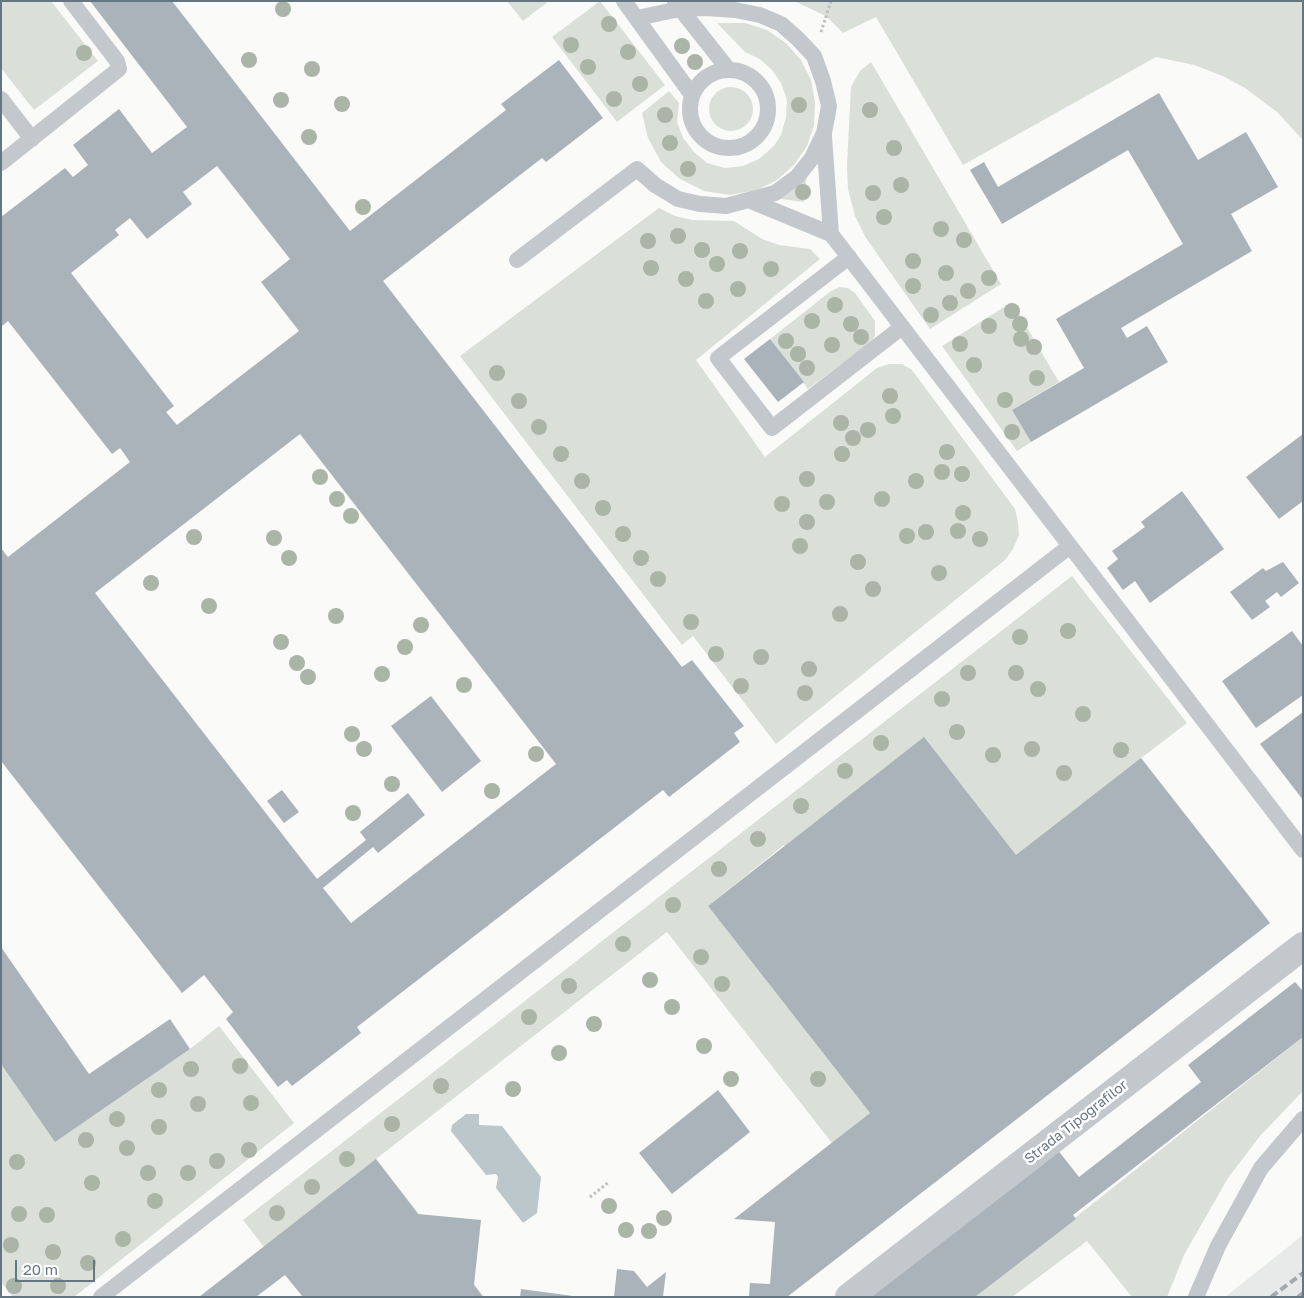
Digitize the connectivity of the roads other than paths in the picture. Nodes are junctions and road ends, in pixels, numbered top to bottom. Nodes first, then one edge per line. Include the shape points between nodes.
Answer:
1 (71, 1) edge
2 (624, 1) edge
3 (677, 5) edge
4 (637, 18) junction
5 (728, 70) junction
6 (692, 95) junction
7 (1, 99) edge
8 (824, 133) junction
9 (32, 139) junction
10 (1, 163) edge
11 (751, 201) junction
12 (831, 234) junction
13 (848, 257) junction
14 (517, 260) dead end
15 (902, 327) junction
16 (1070, 546) junction
17 (1303, 850) edge
18 (1303, 946) edge
19 (1303, 1118) edge
20 (101, 1297) edge
21 (848, 1297) edge
22 (1196, 1297) edge

1 - 9 lane via 117,61 119,69
2 - 4 lane
3 - 4 lane
3 - 5 lane
3 - 8 lane via 735,10 781,24 814,56 829,106
4 - 6 lane
5 - 6 lane via 706,77
5 - 6 lane via 752,76 767,96 767,120 753,141 729,148 705,140 692,120
7 - 9 lane
8 - 11 lane via 812,158 797,177 775,193
8 - 12 lane
9 - 10 lane
11 - 12 lane
11 - 14 lane via 726,206 678,198 655,185 637,169
12 - 13 lane
13 - 15 lane
13 - 15 lane via 718,358 772,428
15 - 16 lane
16 - 17 lane
16 - 20 lane
18 - 21 street, Strada Tipografilor
19 - 22 lane via 1261,1168 1218,1246

